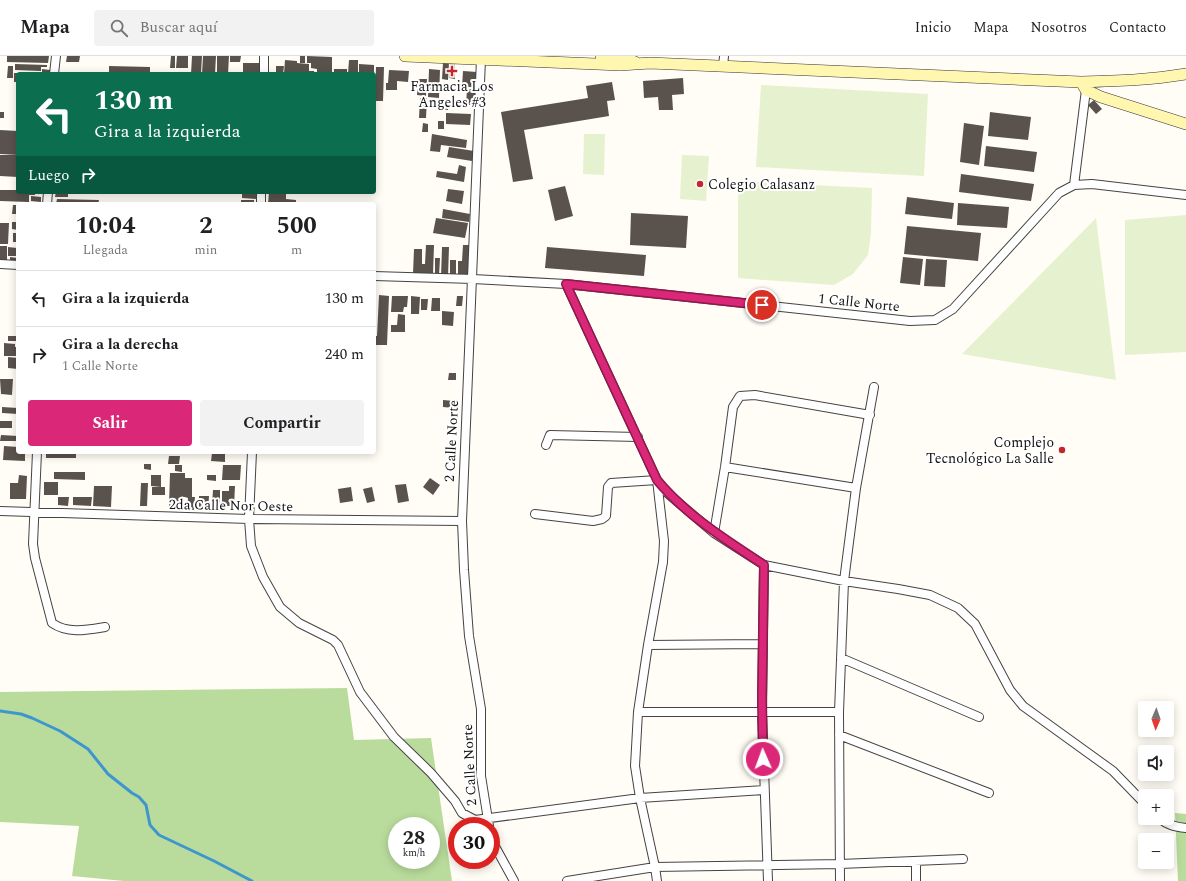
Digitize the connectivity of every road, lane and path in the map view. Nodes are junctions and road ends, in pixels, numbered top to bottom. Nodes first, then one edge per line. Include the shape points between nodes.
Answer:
1 (56, 56) edge
2 (264, 56) edge
3 (405, 56) edge
4 (602, 56) edge
5 (481, 57) edge
6 (645, 60) edge
7 (723, 62) edge
8 (54, 72) edge
9 (264, 72) edge
10 (1186, 74) edge
11 (1083, 86) junction
12 (1186, 124) edge
13 (1074, 185) junction
14 (1186, 195) edge
15 (0, 264) edge
16 (16, 265) edge
17 (376, 276) edge
18 (473, 279) junction
19 (566, 284) junction
20 (874, 387) dead end
21 (870, 415) junction
22 (638, 437) junction
23 (546, 446) dead end
24 (37, 454) edge
25 (252, 454) edge
26 (725, 467) junction
27 (657, 480) junction
28 (856, 488) junction
29 (0, 511) edge
30 (35, 512) junction
31 (535, 514) dead end
32 (249, 520) junction
33 (462, 521) junction
34 (714, 533) junction
35 (764, 565) junction
36 (844, 581) junction
37 (105, 627) dead end
38 (762, 644) junction
39 (648, 645) junction
40 (841, 658) junction
41 (638, 712) junction
42 (762, 712) junction
43 (839, 712) junction
44 (979, 717) dead end
45 (839, 734) junction
46 (764, 790) junction
47 (989, 793) dead end
48 (1138, 797) edge
49 (640, 798) junction
50 (469, 817) edge
51 (487, 817) joint
52 (1170, 825) edge
53 (1186, 828) edge
54 (500, 856) edge
55 (963, 859) dead end
56 (916, 861) junction
57 (768, 864) junction
58 (840, 864) junction
59 (655, 867) junction
60 (514, 881) edge
61 (567, 881) edge
62 (657, 881) edge
63 (768, 881) edge
64 (840, 881) edge
65 (916, 881) edge

1 - 8 street
2 - 9 street
3 - 5 main road
4 - 6 main road
5 - 6 main road via 620,65
5 - 18 street, 2 Calle Norte
6 - 7 main road
7 - 11 main road
10 - 11 main road
11 - 12 main road via 1101,97
11 - 13 street
13 - 14 street via 1092,184
13 - 19 street, 1 Calle Norte via 1060,193 953,309 935,320 910,321
15 - 16 street
17 - 18 street, 1 Calle Norte
18 - 19 street, 1 Calle Norte
18 - 33 street, 2 Calle Norte
19 - 22 street
20 - 21 street
21 - 26 street via 755,395 740,396 733,406
21 - 28 street
22 - 23 street via 550,434
22 - 27 street
24 - 30 street
25 - 32 street
26 - 28 street
26 - 34 street
27 - 31 street via 611,483 608,487 606,516 602,519 593,521
27 - 34 street via 666,492
27 - 39 street via 664,541 663,562
28 - 36 street
29 - 30 street, 2da Calle Nor Oeste
30 - 32 street, 2da Calle Nor Oeste
30 - 37 street via 35,558 52,623 67,630
32 - 33 street, 2da Calle Nor Oeste
32 - 50 street via 251,546 263,577 280,607 299,622 338,645 360,692 394,737 430,773 455,801 462,813
33 - 51 street, 2 Calle Norte via 469,636 481,709 481,776
34 - 35 street
35 - 36 street
35 - 38 street
36 - 40 street
36 - 48 street via 930,595 958,608 975,624 1010,690 1023,706 1113,771
38 - 39 street
38 - 42 street
39 - 41 street
40 - 43 street
40 - 44 street
41 - 42 street
41 - 49 street via 635,766
42 - 43 street
42 - 46 street
43 - 45 street
45 - 47 street
45 - 58 street
46 - 49 street
46 - 57 street
49 - 51 street
49 - 59 street
52 - 53 street
54 - 60 street
55 - 56 street
56 - 58 street
56 - 65 street
57 - 58 street
57 - 59 street
57 - 63 street
58 - 64 street
59 - 61 street
59 - 62 street

